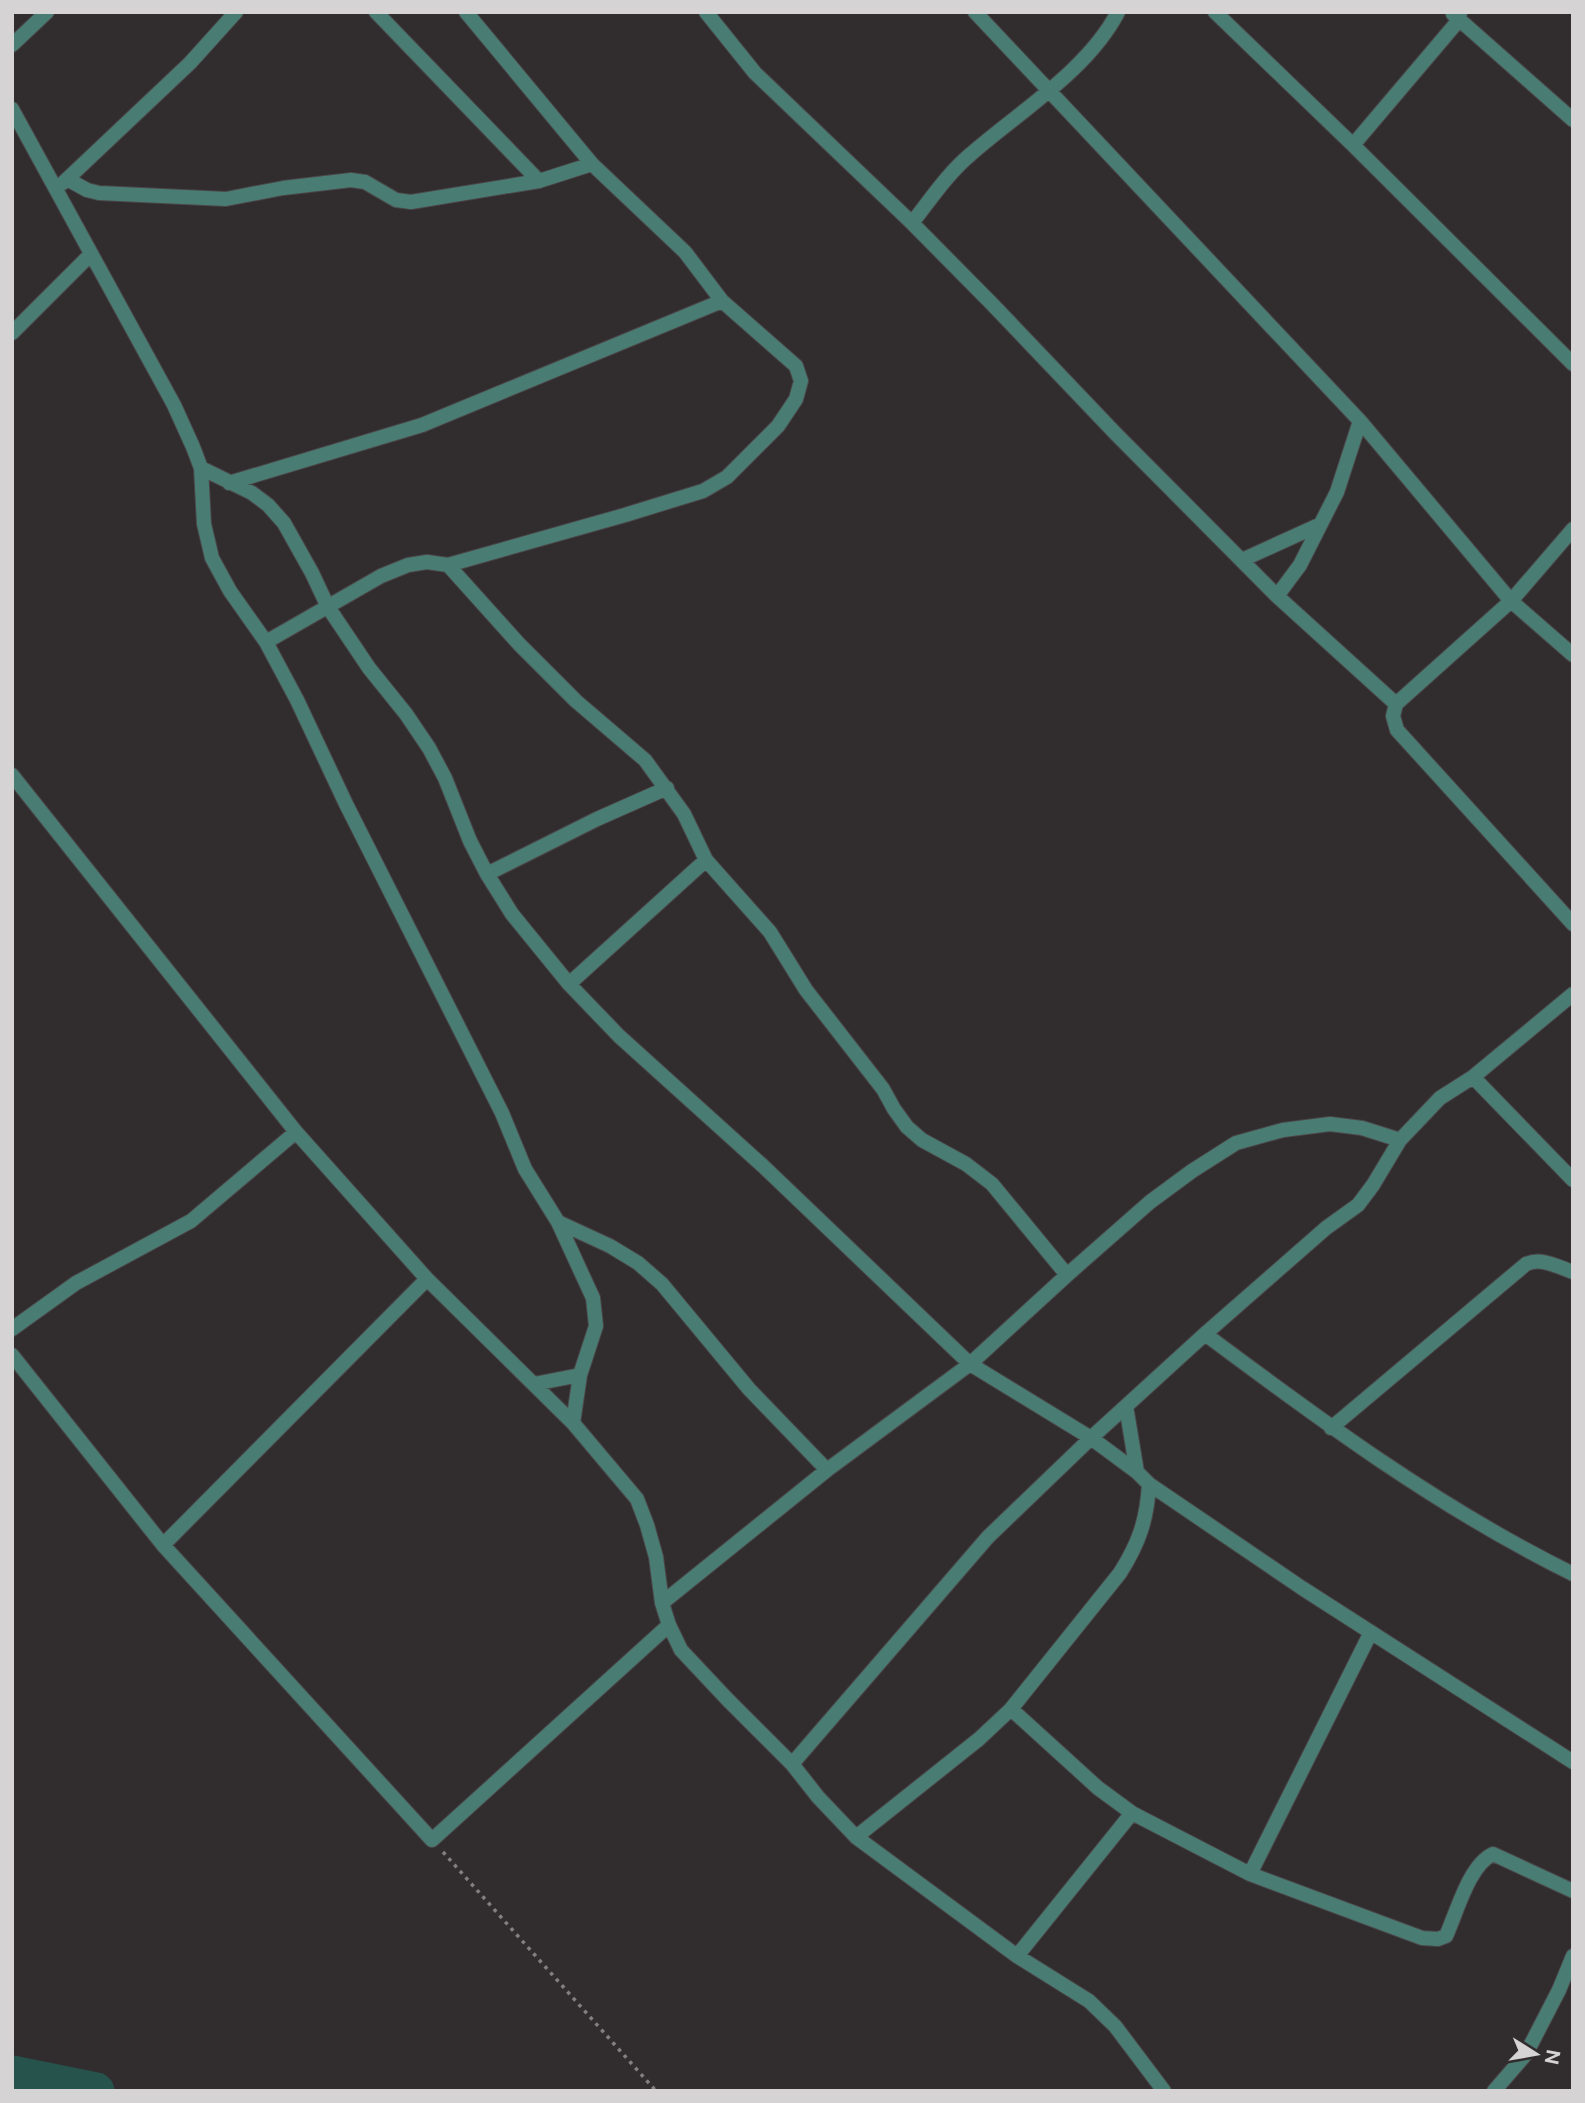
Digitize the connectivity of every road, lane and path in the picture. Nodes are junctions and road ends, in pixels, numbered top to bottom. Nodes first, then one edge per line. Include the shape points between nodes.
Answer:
1 (47, 12) edge
2 (236, 12) edge
3 (376, 12) edge
4 (466, 12) edge
5 (706, 12) edge
6 (975, 12) edge
7 (1118, 12) edge
8 (1236, 12) edge
9 (1457, 15) edge
10 (1219, 16) edge
11 (12, 45) edge
12 (1049, 90) junction
13 (1573, 102) edge
14 (1558, 107) junction
15 (12, 109) edge
16 (1573, 120) edge
17 (1353, 145) junction
18 (592, 164) junction
19 (67, 179) junction
20 (539, 181) junction
21 (56, 190) junction
22 (912, 223) junction
23 (90, 254) junction
24 (722, 301) junction
25 (12, 333) edge
26 (1573, 364) edge
27 (1360, 421) junction
28 (201, 468) junction
29 (229, 483) junction
30 (1321, 524) junction
31 (1573, 529) edge
32 (1242, 560) junction
33 (447, 565) junction
34 (1277, 596) junction
35 (1511, 601) junction
36 (328, 607) junction
37 (266, 642) junction
38 (1573, 655) edge
39 (1396, 704) junction
40 (12, 775) edge
41 (667, 788) junction
42 (706, 860) junction
43 (486, 874) junction
44 (1573, 924) edge
45 (569, 984) junction
46 (1573, 994) edge
47 (1473, 1077) junction
48 (296, 1132) junction
49 (1400, 1140) junction
50 (1573, 1181) edge
51 (558, 1222) junction
52 (1573, 1272) edge
53 (1067, 1275) junction
54 (427, 1279) junction
55 (12, 1329) edge
56 (1205, 1334) junction
57 (12, 1355) edge
58 (970, 1364) junction
59 (580, 1375) junction
60 (534, 1384) junction
61 (1126, 1406) junction
62 (573, 1423) junction
63 (1331, 1428) junction
64 (1091, 1438) junction
65 (827, 1470) junction
66 (1137, 1472) junction
67 (1149, 1483) junction
68 (163, 1545) junction
69 (1573, 1574) edge
70 (662, 1603) junction
71 (668, 1625) junction
72 (1371, 1632) junction
73 (1011, 1709) junction
74 (1573, 1762) edge
75 (792, 1764) junction
76 (1132, 1813) junction
77 (856, 1837) junction
78 (432, 1840) junction
79 (1250, 1874) junction
80 (1573, 1891) edge
81 (1017, 1956) junction
82 (1573, 1956) edge
83 (656, 2091) edge
84 (1164, 2091) edge
85 (1494, 2091) edge

1 - 11 street
2 - 19 street via 190,63
3 - 20 street
4 - 18 street
5 - 22 street via 755,73
6 - 12 street
7 - 12 street via 1089,52
8 - 10 street
9 - 14 street
9 - 17 street
10 - 17 street
12 - 22 street via 969,155
12 - 27 street
13 - 14 street
14 - 16 street
15 - 21 street
17 - 26 street
18 - 20 street
18 - 24 street via 685,252
19 - 20 street via 99,193 226,199 351,180 411,202
19 - 21 street
21 - 23 street
22 - 32 street
23 - 25 street
23 - 28 street via 174,405
24 - 29 street via 422,425
24 - 33 street via 796,366 801,381 796,399 778,426 727,477 703,491
27 - 30 street via 1337,492
27 - 35 street
28 - 29 street
28 - 37 street via 204,524 212,558
29 - 36 street via 268,505 284,523
30 - 32 street
30 - 34 street
31 - 35 street
32 - 34 street
33 - 36 street via 408,565
33 - 41 street via 519,644 645,760
34 - 39 street
35 - 38 street
35 - 39 street
36 - 37 street
36 - 43 street via 429,747
37 - 51 street via 502,1113 525,1169
39 - 44 street via 1397,730
40 - 48 street
41 - 42 street
41 - 43 street
42 - 45 street
42 - 53 street via 770,932 806,990 907,1127 992,1184
43 - 45 street
45 - 58 street
46 - 47 street
47 - 49 street via 1440,1098
47 - 50 street
48 - 54 street
48 - 55 street via 191,1221 76,1283
49 - 53 street via 1330,1124 1236,1143 1150,1202
49 - 56 street via 1358,1205
51 - 59 street via 593,1298 596,1326
51 - 65 street via 610,1246 662,1284 749,1389
52 - 63 street via 1543,1261 1526,1264
53 - 58 street
54 - 60 street
54 - 68 street
56 - 61 street
56 - 63 street
57 - 68 street
58 - 64 street
58 - 65 street
59 - 60 street
59 - 62 street
60 - 62 street
61 - 64 street
61 - 66 street
62 - 70 street via 637,1499 656,1557
63 - 69 street via 1440,1501
64 - 66 street
64 - 75 street via 988,1537
65 - 70 street
66 - 67 street
67 - 72 street
67 - 73 street via 1148,1507 1134,1551
68 - 78 street
70 - 71 street
71 - 75 street via 681,1650
71 - 78 street
72 - 74 street
72 - 79 street
73 - 76 street
73 - 77 street
75 - 77 street
76 - 79 street
76 - 81 street
77 - 81 street
78 - 83 path
79 - 80 street via 1422,1938 1438,1939 1446,1936 1472,1875 1484,1858 1493,1854
81 - 84 street via 1090,2001
82 - 85 street via 1526,2054

